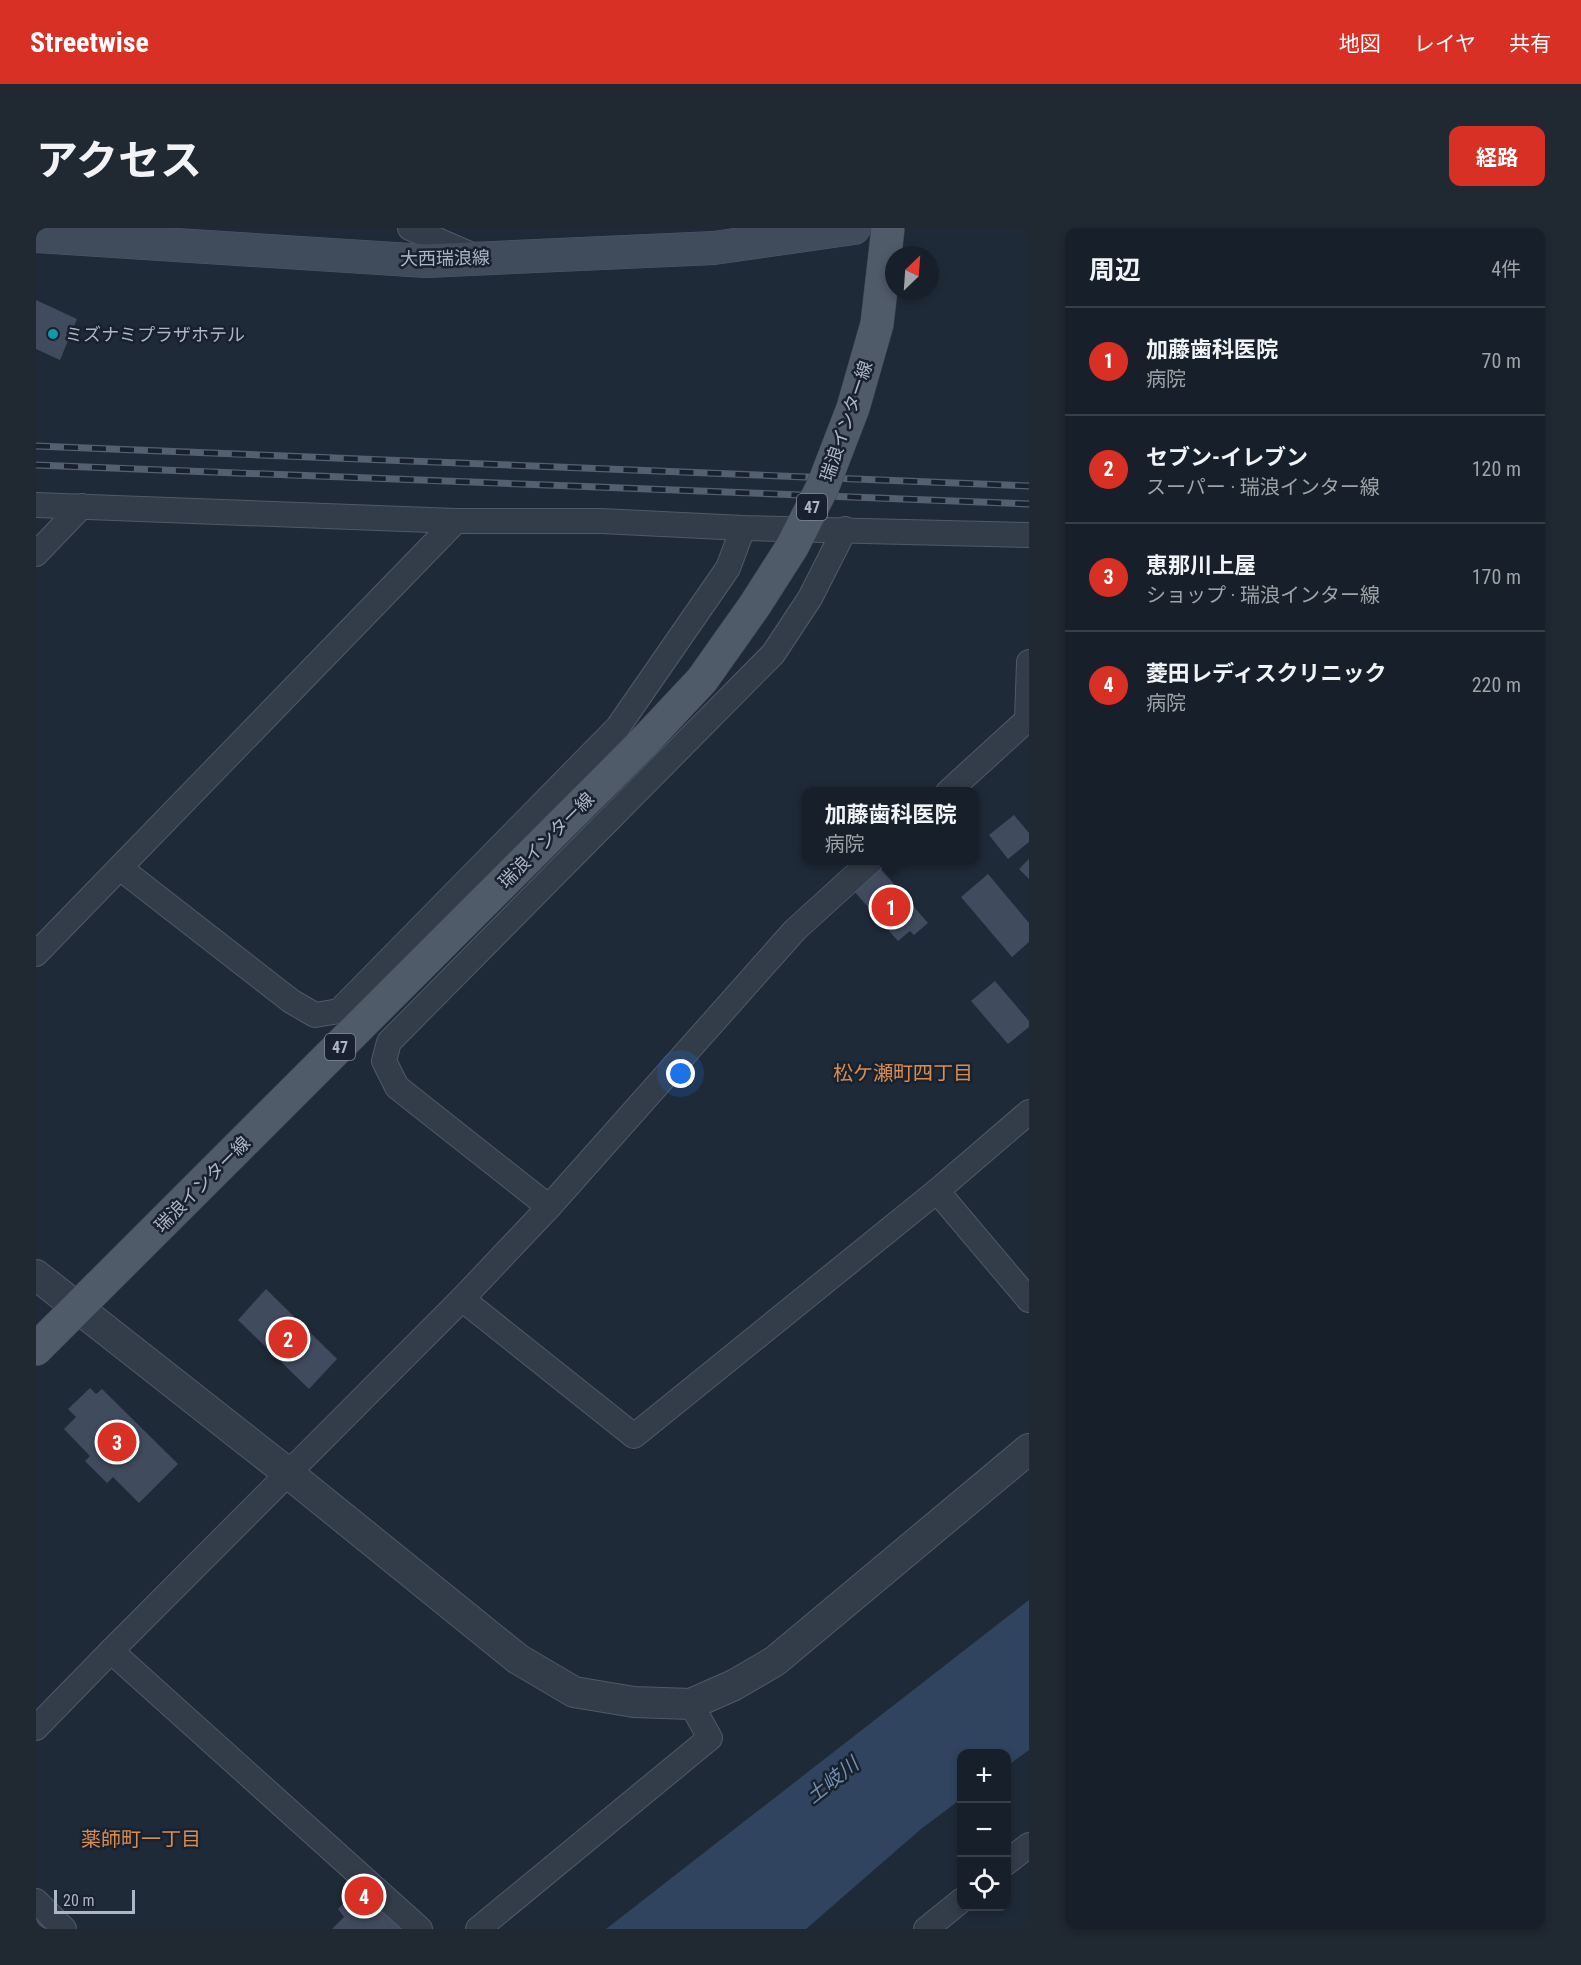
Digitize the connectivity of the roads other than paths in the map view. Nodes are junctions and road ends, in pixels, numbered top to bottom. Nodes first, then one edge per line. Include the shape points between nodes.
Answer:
1 (410, 228) edge
2 (849, 228) edge
3 (854, 228) edge
4 (888, 228) edge
5 (36, 236) edge
6 (479, 258) junction
7 (36, 505) edge
8 (82, 506) junction
9 (456, 521) junction
10 (743, 528) junction
11 (845, 529) junction
12 (1029, 535) edge
13 (36, 554) edge
14 (1029, 662) edge
15 (1028, 721) edge
16 (954, 787) edge
17 (868, 865) edge
18 (120, 868) junction
19 (36, 954) edge
20 (1029, 1112) edge
21 (937, 1191) junction
22 (549, 1207) junction
23 (36, 1275) edge
24 (462, 1299) junction
25 (1029, 1300) edge
26 (76, 1308) junction
27 (36, 1349) edge
28 (1029, 1449) edge
29 (288, 1473) junction
30 (111, 1651) junction
31 (691, 1704) junction
32 (36, 1728) edge
33 (1029, 1845) edge
34 (1011, 1859) edge
35 (36, 1901) edge
36 (957, 1904) edge
37 (64, 1929) edge
38 (420, 1929) edge
39 (478, 1929) edge
40 (926, 1929) edge

1 - 6 street
2 - 3 main road, 大西瑞浪線
2 - 6 main road, 大西瑞浪線 via 714,248
4 - 26 main road, 瑞浪インター線 / 47, bridge via 877,324 853,408 823,486 792,547 702,680 340,1048
5 - 6 main road, 大西瑞浪線 via 426,261
7 - 8 street
8 - 9 street
8 - 13 street
9 - 10 street via 601,521
9 - 18 street
10 - 11 street
10 - 18 street via 728,568 618,727 339,1011 315,1015 291,1001
11 - 12 street
11 - 22 street via 810,598 772,654 389,1042 384,1061 397,1087
14 - 15 street
15 - 16 street
17 - 22 street via 795,930
18 - 19 street
20 - 21 street
21 - 24 street via 634,1436
21 - 25 street
22 - 24 street
23 - 26 street
24 - 29 street
26 - 27 main road, 瑞浪インター線 / 47
26 - 29 street
28 - 31 street via 775,1661
29 - 30 street
29 - 31 street via 518,1659 546,1676 574,1692 634,1702
30 - 32 street
30 - 38 street
31 - 39 street via 710,1738
33 - 34 street
35 - 37 street
36 - 40 street

